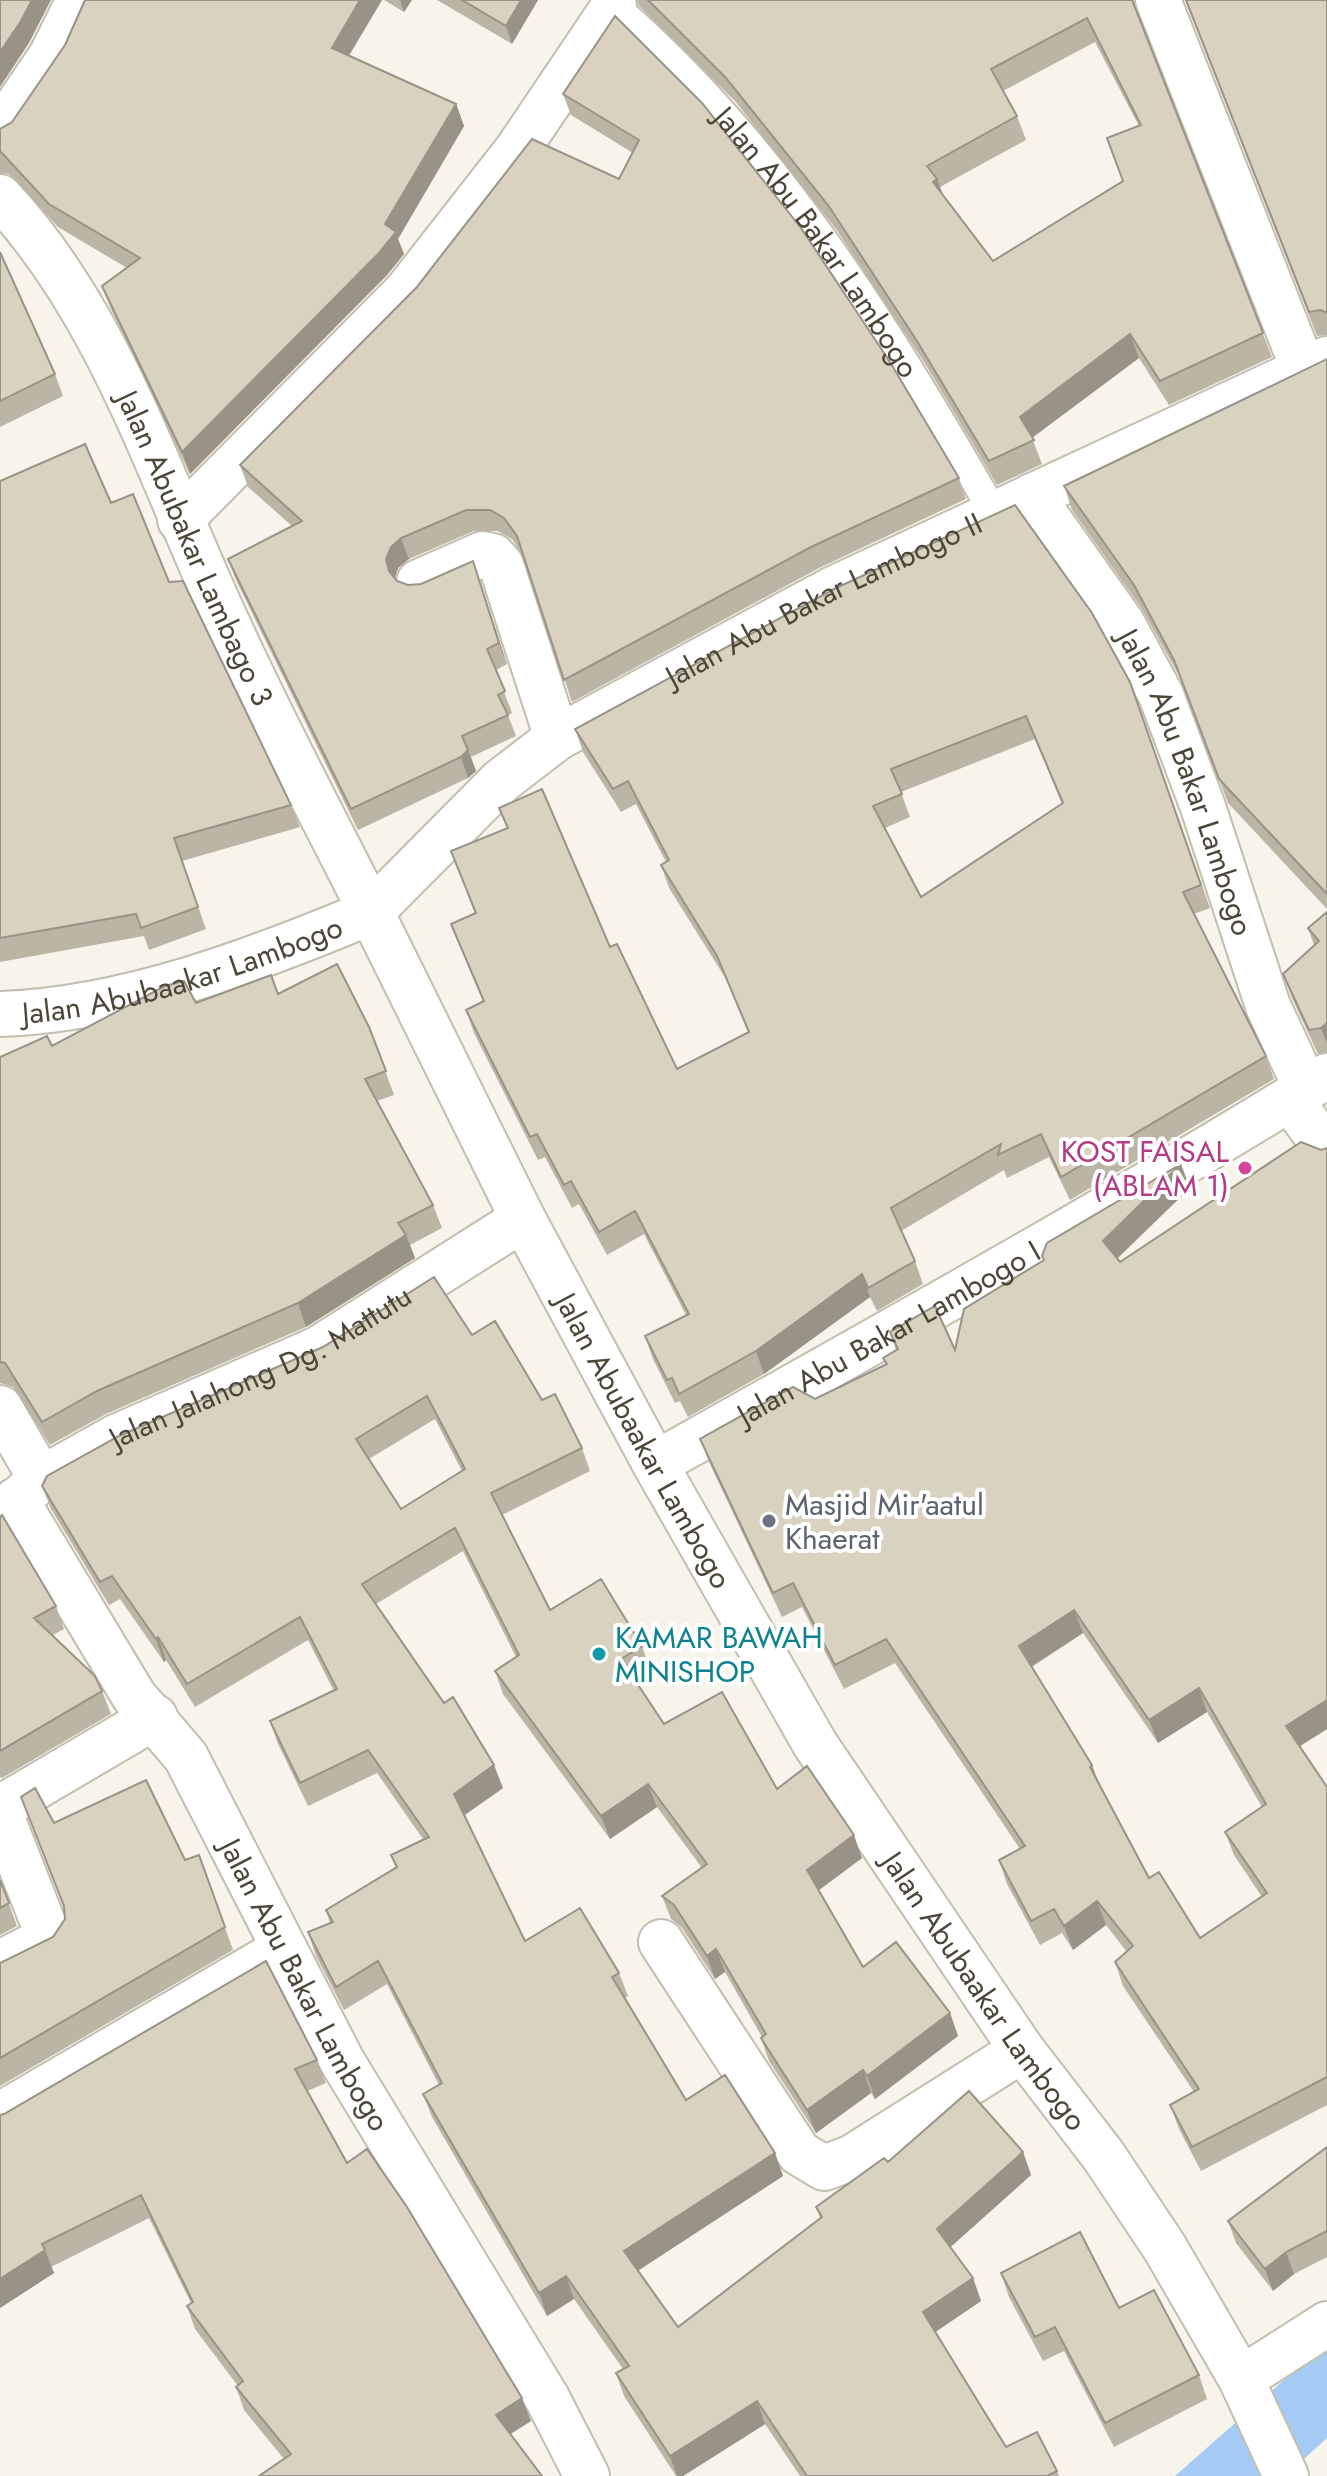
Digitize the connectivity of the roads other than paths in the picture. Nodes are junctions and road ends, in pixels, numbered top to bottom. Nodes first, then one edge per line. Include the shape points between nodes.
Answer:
1 (79, 0) edge
2 (1158, 0) edge
3 (610, 3) edge
4 (0, 131) edge
5 (0, 197) edge
6 (1315, 363) edge
7 (1013, 504) junction
8 (180, 520) junction
9 (419, 582) edge
10 (557, 738) junction
11 (371, 912) junction
12 (0, 1014) edge
13 (1308, 1088) edge
14 (1327, 1149) edge
15 (523, 1219) junction
16 (0, 1408) edge
17 (655, 1464) junction
18 (19, 1498) edge
19 (155, 1717) junction
20 (0, 1811) edge
21 (661, 1942) dead end
22 (284, 1949) junction
23 (0, 1963) edge
24 (1022, 2050) junction
25 (0, 2115) edge
26 (1327, 2324) edge
27 (1246, 2390) junction
28 (587, 2476) edge
29 (1286, 2476) edge

1 - 4 street via 51,56
2 - 6 street
3 - 7 lane, Jalan Abu Bakar Lambogo via 751,142
3 - 8 street via 517,150 406,292
5 - 8 street, Jalan Abubakar Lambago 3 via 35,236 81,307 125,390
6 - 7 street, Jalan Abu Bakar Lambogo II
7 - 10 street, Jalan Abu Bakar Lambogo II via 831,590
7 - 13 street, Jalan Abu Bakar Lambogo via 1122,623 1161,695 1268,1006
8 - 11 street, Jalan Abubakar Lambago 3 via 270,719
9 - 10 street via 483,554 501,565
10 - 11 street, Jalan Abu Bakar Lambogo II via 501,781
11 - 12 street, Jalan Abubaakar Lambogo via 270,954 110,1000 49,1013
11 - 15 street, Jalan Abubaakar Lambogo
13 - 14 street, Jalan Abu Bakar Lambogo
13 - 17 street, Jalan Abu Bakar Lambogo I via 992,1275
15 - 17 street, Jalan Abubaakar Lambogo
15 - 18 street, Jalan Jalahong Dg. Mattutu via 318,1349 116,1437
16 - 18 street, Jalan Abu Bakar Lambogo
17 - 24 street, Jalan Abubaakar Lambogo via 815,1744
18 - 19 street, Jalan Abu Bakar Lambogo via 134,1696
19 - 20 street
19 - 22 street, Jalan Abu Bakar Lambogo via 186,1757
20 - 23 street via 49,1938
21 - 24 street via 799,2153 824,2168 851,2158
22 - 25 street
22 - 28 street, Jalan Abu Bakar Lambogo via 342,2061 547,2398
24 - 27 street, Jalan Abubaakar Lambogo via 1142,2213
26 - 27 street
27 - 29 street, Jalan Abubaakar Lambogo

